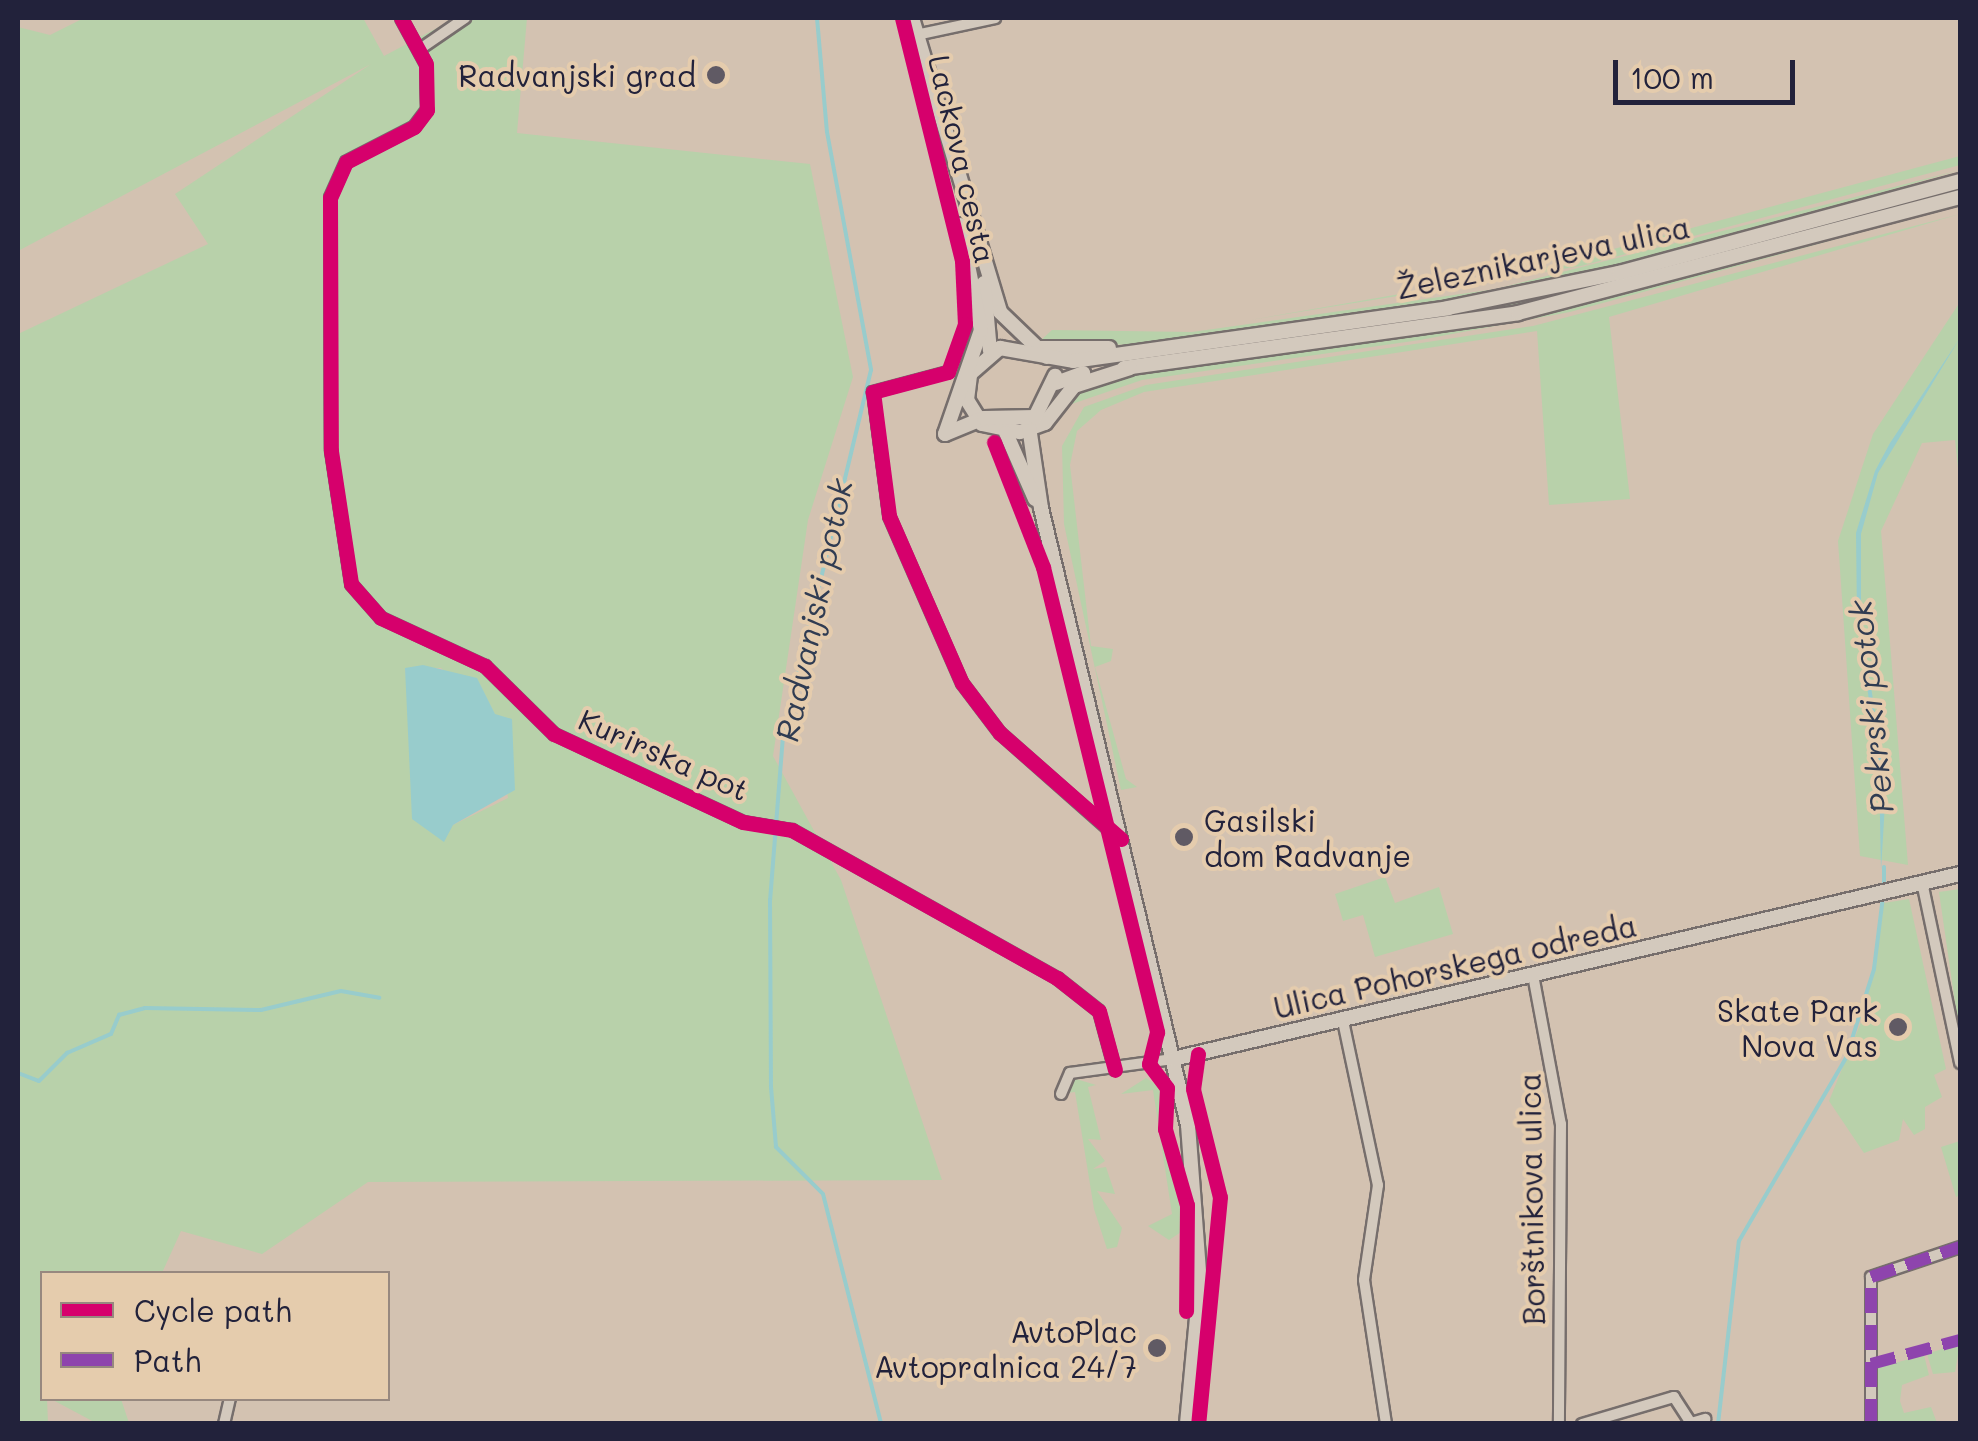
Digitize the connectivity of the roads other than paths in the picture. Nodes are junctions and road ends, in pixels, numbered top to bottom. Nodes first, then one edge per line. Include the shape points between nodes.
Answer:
1 (401, 18) edge
2 (465, 18) edge
3 (912, 18) edge
4 (994, 18) edge
5 (916, 34) junction
6 (420, 49) junction
7 (1960, 181) edge
8 (1959, 199) edge
9 (961, 204) junction
10 (971, 234) junction
11 (1013, 340) junction
12 (980, 354) junction
13 (1046, 355) junction
14 (960, 385) junction
15 (1059, 388) junction
16 (1008, 426) junction
17 (1040, 508) junction
18 (1121, 839) junction
19 (1960, 874) edge
20 (1922, 882) junction
21 (1533, 975) junction
22 (1344, 1021) junction
23 (1173, 1059) junction
24 (1960, 1064) edge
25 (1115, 1070) junction
26 (1061, 1094) dead end
27 (1960, 1247) edge
28 (1705, 1420) dead end
29 (1187, 1424) edge
30 (1386, 1424) edge
31 (1559, 1424) edge
32 (1582, 1424) edge
33 (1871, 1424) edge

1 - 6 street
2 - 6 street
3 - 5 street, Lackova cesta
4 - 5 street
5 - 9 street, Lackova cesta
6 - 25 street, Kurirska pot via 429,77 422,121 360,150 330,198 330,451 351,584 380,618 486,666 554,734 708,807 775,826 1068,986 1098,1012
7 - 13 street, Železnikarjeva ulica via 1515,296 1130,350
8 - 15 street, Železnikarjeva ulica via 1518,313 1130,368
9 - 10 street, Lackova cesta
9 - 12 street
10 - 11 street
10 - 12 street
11 - 12 street
11 - 13 street
12 - 14 street
13 - 15 street
14 - 16 street
14 - 16 street via 946,434
14 - 18 street via 872,392 889,516 962,683 1000,733
15 - 16 street
16 - 17 street
16 - 17 street
17 - 18 street
18 - 23 street
19 - 20 street
20 - 21 street, Ulica Pohorskega odreda
20 - 24 street
21 - 22 street, Ulica Pohorskega odreda
21 - 31 street, Borštnikova ulica via 1561,1124
22 - 23 street, Ulica Pohorskega odreda
22 - 30 street via 1378,1186 1364,1280
23 - 25 street, Ulica Pohorskega odreda
23 - 29 street via 1198,1198
25 - 26 street, Ulica Pohorskega odreda via 1070,1073
27 - 33 street via 1871,1277
28 - 32 street via 1691,1422 1674,1397

